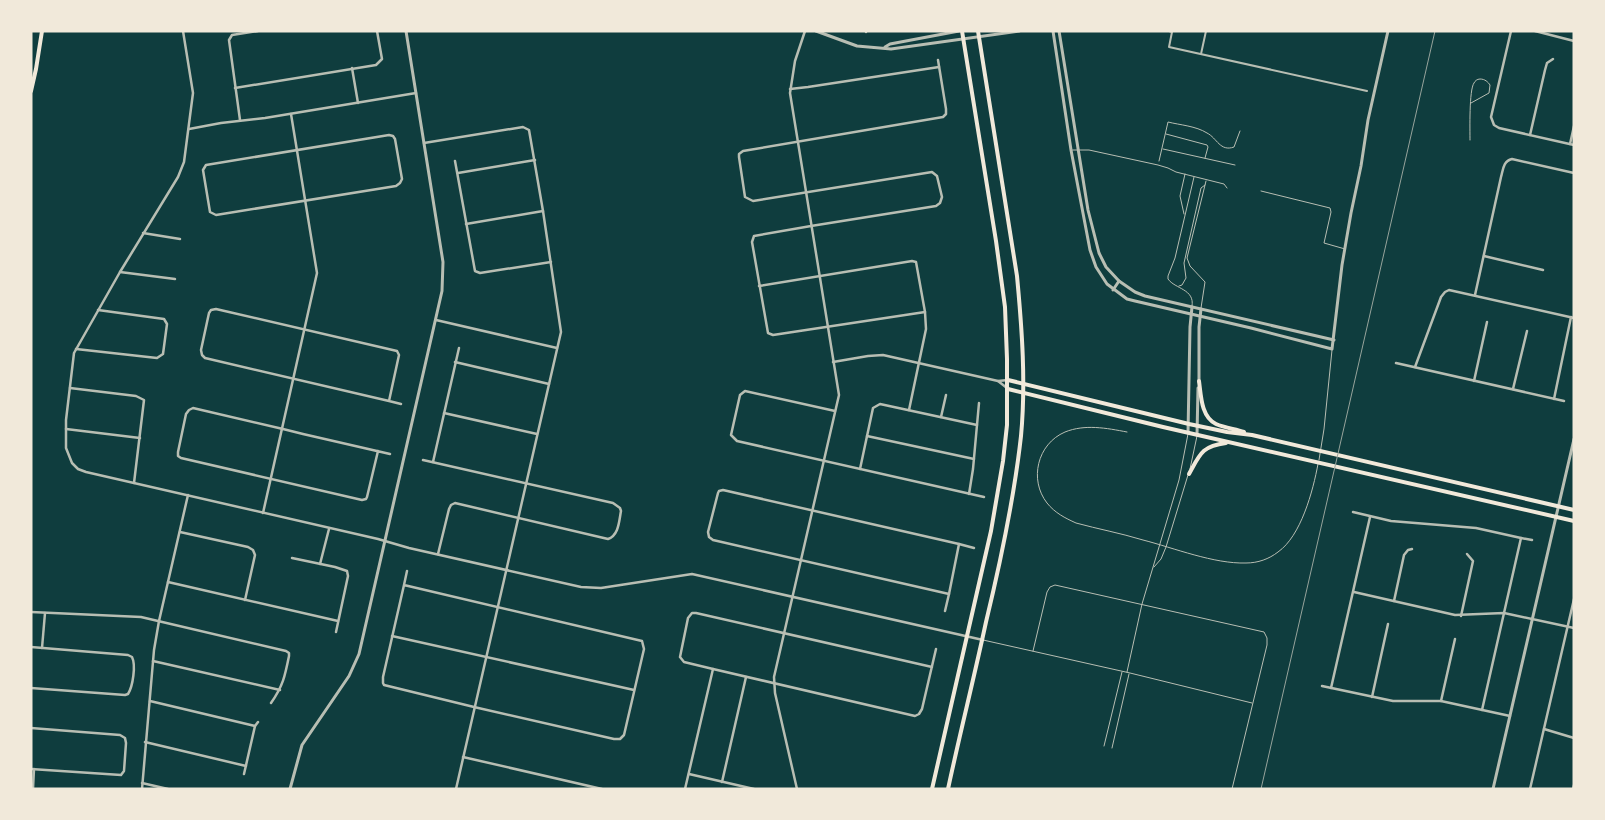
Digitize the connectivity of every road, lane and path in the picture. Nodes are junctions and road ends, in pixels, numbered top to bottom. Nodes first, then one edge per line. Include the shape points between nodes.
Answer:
1 (42, 31) edge
2 (183, 31) edge
3 (258, 31) edge
4 (377, 31) edge
5 (406, 31) edge
6 (805, 31) edge
7 (816, 31) edge
8 (961, 31) edge
9 (978, 31) edge
10 (1019, 31) edge
11 (1053, 31) edge
12 (1060, 31) edge
13 (1169, 31) edge
14 (1206, 31) edge
15 (1388, 31) edge
16 (1511, 31) edge
17 (1535, 31) edge
18 (1556, 31) edge
19 (1556, 36) junction
20 (979, 37) junction
21 (964, 39) junction
22 (1574, 40) edge
23 (885, 48) junction
24 (1201, 54) junction
25 (1554, 59) dead end
26 (938, 60) dead end
27 (939, 67) junction
28 (352, 68) junction
29 (235, 88) junction
30 (790, 89) junction
31 (31, 90) edge
32 (1367, 90) dead end
33 (416, 93) junction
34 (358, 103) junction
35 (1471, 103) junction
36 (291, 114) junction
37 (240, 120) junction
38 (1574, 126) edge
39 (189, 129) junction
40 (1240, 130) dead end
41 (1165, 134) junction
42 (1530, 135) junction
43 (1470, 140) dead end
44 (797, 142) junction
45 (424, 143) junction
46 (1570, 144) junction
47 (1574, 145) edge
48 (1162, 149) junction
49 (297, 150) junction
50 (1071, 150) junction
51 (1078, 150) junction
52 (1205, 159) junction
53 (455, 160) dead end
54 (535, 160) junction
55 (1159, 161) dead end
56 (1235, 165) dead end
57 (458, 173) junction
58 (1184, 174) junction
59 (1574, 174) edge
60 (1194, 176) junction
61 (1206, 180) junction
62 (1205, 185) junction
63 (1227, 188) dead end
64 (1261, 191) dead end
65 (806, 192) junction
66 (305, 201) junction
67 (543, 211) junction
68 (1185, 217) junction
69 (466, 224) junction
70 (811, 226) junction
71 (143, 233) junction
72 (180, 239) dead end
73 (1345, 249) junction
74 (1484, 256) junction
75 (551, 262) junction
76 (1543, 270) dead end
77 (120, 272) junction
78 (819, 276) junction
79 (175, 279) dead end
80 (1119, 281) junction
81 (760, 286) junction
82 (1179, 286) junction
83 (1113, 290) junction
84 (1475, 295) junction
85 (1192, 307) junction
86 (1201, 309) junction
87 (98, 310) junction
88 (925, 312) junction
89 (1191, 315) junction
90 (1200, 317) junction
91 (1572, 318) edge
92 (436, 320) junction
93 (1487, 322) dead end
94 (828, 328) junction
95 (306, 329) junction
96 (1527, 331) dead end
97 (1334, 340) junction
98 (459, 348) dead end
99 (558, 348) junction
100 (76, 349) junction
101 (1332, 349) junction
102 (455, 362) junction
103 (833, 362) junction
104 (1396, 363) dead end
105 (919, 364) junction
106 (1414, 367) junction
107 (294, 379) junction
108 (1008, 380) junction
109 (1199, 381) junction
110 (1474, 381) junction
111 (998, 382) junction
112 (549, 384) junction
113 (1023, 384) junction
114 (70, 388) junction
115 (1008, 389) junction
116 (1513, 390) junction
117 (1023, 393) junction
118 (946, 395) dead end
119 (1554, 399) junction
120 (389, 401) junction
121 (1564, 401) dead end
122 (979, 402) dead end
123 (401, 404) dead end
124 (909, 410) junction
125 (835, 411) junction
126 (444, 413) junction
127 (941, 417) junction
128 (1189, 424) junction
129 (977, 425) junction
130 (1198, 425) junction
131 (66, 429) junction
132 (283, 429) junction
133 (1127, 432) dead end
134 (1188, 433) junction
135 (537, 434) junction
136 (1197, 435) junction
137 (1252, 435) junction
138 (867, 436) junction
139 (140, 438) junction
140 (1574, 439) edge
141 (1228, 442) junction
142 (378, 451) junction
143 (390, 454) dead end
144 (974, 459) junction
145 (423, 460) dead end
146 (824, 460) junction
147 (432, 462) junction
148 (860, 469) junction
149 (1188, 474) junction
150 (271, 480) junction
151 (134, 483) junction
152 (526, 484) junction
153 (969, 494) junction
154 (188, 496) junction
155 (984, 497) dead end
156 (1559, 507) junction
157 (812, 510) junction
158 (1574, 510) edge
159 (1352, 512) dead end
160 (263, 513) junction
161 (1370, 516) junction
162 (518, 517) junction
163 (1556, 517) junction
164 (1574, 521) edge
165 (329, 528) junction
166 (180, 532) junction
167 (1521, 538) junction
168 (1532, 540) dead end
169 (386, 541) junction
170 (959, 544) junction
171 (1160, 545) junction
172 (1166, 547) junction
173 (974, 548) dead end
174 (1412, 549) dead end
175 (438, 554) junction
176 (1467, 554) dead end
177 (292, 558) dead end
178 (800, 561) junction
179 (320, 564) junction
180 (1154, 568) junction
181 (506, 570) junction
182 (407, 571) dead end
183 (168, 582) junction
184 (404, 585) junction
185 (1354, 592) junction
186 (948, 594) junction
187 (792, 596) junction
188 (245, 600) junction
189 (1574, 600) edge
190 (1394, 601) junction
191 (1142, 604) junction
192 (498, 607) junction
193 (944, 611) dead end
194 (31, 612) edge
195 (45, 613) junction
196 (1504, 613) junction
197 (1461, 616) junction
198 (1532, 618) junction
199 (159, 621) junction
200 (338, 621) junction
201 (1388, 624) dead end
202 (1568, 626) junction
203 (1574, 628) edge
204 (336, 632) dead end
205 (784, 634) junction
206 (392, 636) junction
207 (967, 637) junction
208 (1455, 639) dead end
209 (982, 640) junction
210 (31, 647) edge
211 (42, 648) junction
212 (936, 649) dead end
213 (1033, 651) junction
214 (486, 657) junction
215 (152, 661) junction
216 (932, 667) junction
217 (713, 669) junction
218 (1122, 672) junction
219 (1128, 673) junction
220 (746, 677) junction
221 (773, 684) junction
222 (1322, 686) dead end
223 (31, 688) edge
224 (1331, 688) junction
225 (280, 690) junction
226 (634, 690) junction
227 (1372, 697) junction
228 (149, 701) junction
229 (1442, 702) junction
230 (271, 703) dead end
231 (1253, 703) junction
232 (474, 707) junction
233 (1482, 710) junction
234 (1510, 716) junction
235 (258, 722) dead end
236 (255, 726) junction
237 (31, 728) edge
238 (1544, 730) junction
239 (1574, 738) edge
240 (145, 742) junction
241 (1104, 746) dead end
242 (1112, 748) dead end
243 (463, 757) junction
244 (246, 766) junction
245 (33, 769) edge
246 (244, 774) dead end
247 (689, 774) junction
248 (722, 782) junction
249 (142, 783) junction
250 (33, 789) edge
251 (142, 789) edge
252 (168, 789) edge
253 (290, 789) edge
254 (456, 789) edge
255 (602, 789) edge
256 (685, 789) edge
257 (754, 789) edge
258 (798, 789) edge
259 (932, 789) edge
260 (948, 789) edge
261 (1232, 789) edge
262 (1492, 789) edge
263 (1530, 789) edge

1 - 31 main road
2 - 39 street via 193,88
3 - 29 street via 230,37
4 - 28 street via 380,63
5 - 33 street
6 - 30 street
7 - 23 street via 857,46
8 - 21 main road
8 - 23 street via 890,44
9 - 20 main road
10 - 20 street
11 - 50 street
12 - 51 street
13 - 24 street via 1172,32 1169,47
14 - 24 street
15 - 73 street
16 - 42 street via 1491,117 1498,127
17 - 19 street
18 - 19 street
19 - 22 street
20 - 21 street
20 - 113 main road via 1017,276
21 - 23 street
21 - 108 main road via 1001,277
24 - 32 street
25 - 42 street via 1545,70
26 - 27 street
27 - 30 street
27 - 44 street via 946,109 943,117
28 - 29 street
28 - 34 street
29 - 37 street
30 - 44 street
33 - 34 street
33 - 45 street
34 - 36 street
35 - 35 lane via 1474,82 1480,79 1487,81 1489,93
35 - 43 lane
36 - 37 street
36 - 49 street
37 - 39 street
38 - 46 street
39 - 71 street via 183,167
40 - 41 lane via 1234,147 1230,148 1219,145 1206,132 1168,122
41 - 48 lane
41 - 52 lane via 1207,144
42 - 46 street
44 - 65 street
44 - 65 street via 741,152 744,194 753,201
45 - 54 street via 525,127 530,132
45 - 92 street via 444,268
46 - 47 street
48 - 52 lane
48 - 55 lane
49 - 66 street
49 - 66 street via 208,165 204,175 213,214
49 - 66 street via 393,136 402,179 396,186
50 - 51 lane
50 - 83 street via 1090,250 1101,276
51 - 58 lane via 1094,150
51 - 80 street via 1099,253
52 - 56 lane
53 - 57 street
54 - 57 street
54 - 67 street
57 - 69 street
58 - 60 lane
58 - 68 lane via 1180,196
59 - 74 street via 1508,160
60 - 61 lane
60 - 68 lane
61 - 62 lane
61 - 63 lane via 1224,184
62 - 82 lane via 1201,188 1184,263 1186,278
62 - 86 lane via 1187,258 1205,282
64 - 73 lane via 1330,208 1324,243
65 - 70 street
65 - 70 street via 932,172 938,176 942,198 936,206
66 - 95 street via 317,273
67 - 69 street
67 - 75 street
68 - 82 lane via 1176,258 1168,276 1170,282
69 - 75 street via 473,268 477,273
70 - 78 street
70 - 81 street via 754,236 752,242
71 - 72 street
71 - 77 street
73 - 97 street
74 - 76 street
74 - 84 street
75 - 99 street via 561,328
77 - 79 street
77 - 87 street
78 - 81 street
78 - 88 street via 914,261
78 - 94 street
80 - 83 street
80 - 85 street via 1134,292
81 - 94 street via 767,330 771,335
82 - 85 lane via 1190,294
83 - 89 street via 1128,299
84 - 91 street
84 - 106 street via 1452,290 1443,294
85 - 86 street
85 - 89 street
86 - 90 street
86 - 97 street
87 - 100 street
87 - 100 street via 164,318 167,324 163,354 157,358
88 - 94 street
88 - 105 street via 926,334
89 - 90 street
89 - 128 street
90 - 101 street
90 - 109 street
91 - 119 street
92 - 99 street
92 - 169 street
93 - 110 street
94 - 103 street
95 - 107 street
95 - 107 street via 216,308 211,310 201,350 205,358
95 - 120 street via 397,351 399,355
96 - 116 street
97 - 101 street
98 - 102 street
99 - 112 street
100 - 114 street
101 - 172 lane via 1317,470 1300,526 1290,541 1272,556 1248,563
102 - 112 street
102 - 126 street
103 - 105 street via 875,355
103 - 125 street via 839,395
104 - 106 street
105 - 111 street
105 - 124 street
106 - 110 street
107 - 120 street
107 - 132 street
108 - 111 street
108 - 113 main road
108 - 115 main road
109 - 130 street
109 - 137 main road via 1204,410 1211,421
110 - 116 street
111 - 115 street
112 - 135 street
113 - 117 main road
113 - 128 main road
114 - 131 street
114 - 139 street via 142,398
115 - 117 main road
115 - 207 main road via 997,498
116 - 119 street
117 - 134 main road
117 - 209 main road via 1012,506
118 - 127 street
119 - 121 street
120 - 123 street
122 - 129 street
124 - 127 street
124 - 138 street via 877,405
125 - 146 street
125 - 146 street via 745,390 740,396 731,432 737,440
126 - 135 street
126 - 147 street
127 - 129 street
128 - 130 main road
128 - 134 street
129 - 144 street
130 - 136 street
130 - 137 main road
131 - 139 street
131 - 151 street via 66,448 72,463 83,471
132 - 142 street
132 - 150 street
132 - 150 street via 193,408 186,414 178,452 180,457
133 - 171 lane via 1089,427 1061,434 1040,457 1038,487 1048,504 1065,518
134 - 136 main road
134 - 171 lane via 1177,488
135 - 152 street
136 - 141 main road
136 - 149 lane
137 - 156 main road
138 - 144 street
138 - 148 street
139 - 151 street
140 - 156 street
141 - 149 main road via 1204,450
141 - 163 main road
142 - 143 street
142 - 150 street via 364,500
144 - 153 street
145 - 147 street
146 - 148 street
146 - 157 street
147 - 152 street
148 - 153 street
149 - 172 lane
150 - 160 street
151 - 154 street
152 - 162 street
152 - 162 street via 617,505 621,511 616,533 608,539
153 - 155 street
154 - 160 street
154 - 166 street
156 - 158 main road
156 - 163 street
157 - 170 street
157 - 178 street
157 - 178 street via 721,490 708,532 713,540
159 - 161 street
160 - 165 street
161 - 167 street via 1401,523 1476,528
161 - 185 street
162 - 175 street via 455,503 449,509
162 - 181 street
163 - 164 main road
163 - 198 street
165 - 169 street
165 - 179 street
166 - 183 street
166 - 188 street via 253,550 255,556
167 - 168 street
167 - 196 street
169 - 175 street
169 - 253 street via 357,660 304,740
170 - 173 street
170 - 186 street
171 - 172 lane
171 - 180 lane
172 - 180 lane
174 - 190 street via 1404,555
175 - 181 street
176 - 197 street via 1473,561
177 - 179 street
178 - 186 street
178 - 187 street
179 - 200 street via 348,573
180 - 191 lane
181 - 187 street via 588,588 692,574
181 - 192 street
182 - 184 street
183 - 188 street
183 - 199 street
184 - 192 street
184 - 206 street
185 - 190 street
185 - 224 street
186 - 193 street
187 - 205 street
187 - 207 street
188 - 200 street
189 - 202 street
190 - 197 street
191 - 213 lane via 1053,586 1047,592
191 - 219 lane
191 - 231 lane via 1264,632 1267,640
192 - 214 street
192 - 226 street via 642,641 644,649
194 - 195 street
195 - 199 street via 136,616
195 - 211 street
196 - 197 street
196 - 198 street
196 - 233 street
198 - 202 street
198 - 234 street
199 - 215 street
199 - 225 street via 286,650 289,656
200 - 204 street
201 - 227 street
202 - 203 street
202 - 238 street
205 - 216 street
205 - 217 street via 692,613 688,618 680,657 684,662
205 - 221 street
206 - 214 street
206 - 232 street via 382,677 384,685
207 - 209 street
207 - 259 main road
208 - 229 street
209 - 213 lane
209 - 260 main road
210 - 211 street
211 - 223 street via 130,656 134,660 131,688 128,694 122,695
212 - 216 street
213 - 218 lane
214 - 226 street
214 - 232 street
215 - 225 street
215 - 228 street
216 - 221 street via 922,709 915,716
217 - 220 street
217 - 247 street
218 - 219 lane
218 - 241 lane
219 - 231 lane
219 - 242 lane
220 - 221 street
220 - 248 street
221 - 258 street
222 - 224 street
224 - 227 street
225 - 230 street
226 - 232 street via 624,735 620,739
227 - 229 street
228 - 236 street
228 - 240 street
229 - 233 street
231 - 261 lane
232 - 243 street
233 - 234 street
234 - 262 street
235 - 236 street
236 - 244 street
237 - 245 street via 120,735 126,743 124,770 118,776
238 - 239 street
238 - 263 street
240 - 244 street
240 - 249 street
243 - 254 street
243 - 255 street
244 - 246 street
245 - 250 street
247 - 248 street
247 - 256 street
248 - 257 street
249 - 251 street
249 - 252 street

